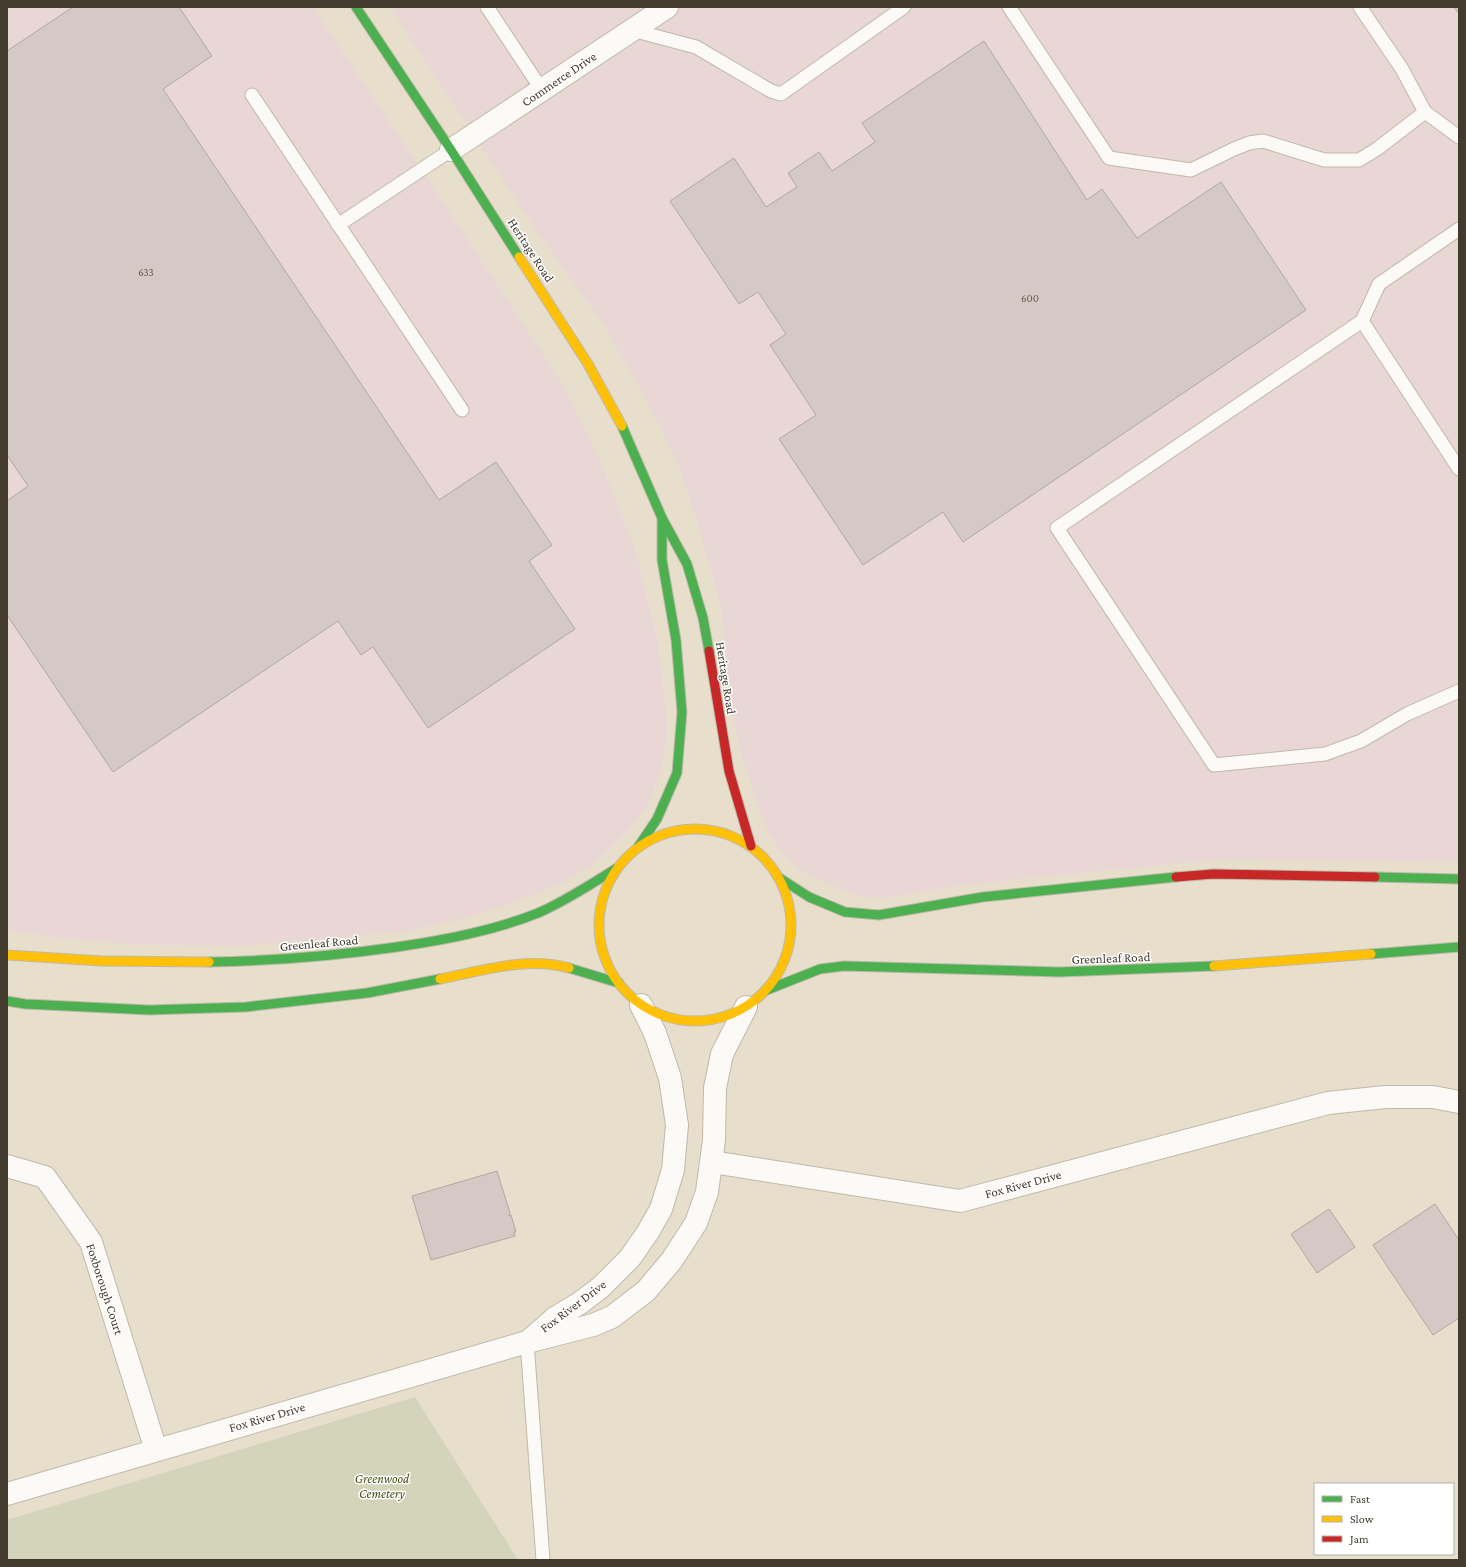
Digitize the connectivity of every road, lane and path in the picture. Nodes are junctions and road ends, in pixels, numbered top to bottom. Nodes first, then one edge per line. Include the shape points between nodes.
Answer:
1 (356, 7) edge
2 (487, 7) edge
3 (667, 7) edge
4 (904, 7) edge
5 (1009, 7) edge
6 (1360, 7) edge
7 (632, 30) junction
8 (542, 90) junction
9 (252, 95) dead end
10 (1425, 112) junction
11 (1459, 137) edge
12 (452, 150) junction
13 (338, 225) junction
14 (1459, 229) edge
15 (1362, 320) junction
16 (462, 410) dead end
17 (1459, 469) edge
18 (662, 518) junction
19 (1459, 691) edge
20 (751, 846) junction
21 (638, 847) junction
22 (617, 868) junction
23 (778, 876) junction
24 (1459, 879) edge
25 (1459, 947) edge
26 (7, 955) edge
27 (618, 984) junction
28 (767, 990) junction
29 (7, 1001) edge
30 (641, 1005) junction
31 (746, 1007) junction
32 (1459, 1102) edge
33 (712, 1162) junction
34 (7, 1166) edge
35 (527, 1342) junction
36 (156, 1450) junction
37 (7, 1494) edge
38 (543, 1560) edge

1 - 12 main road, Heritage Road
2 - 8 lane
3 - 7 street, Commerce Drive
4 - 7 lane via 781,94 771,92 696,47
5 - 10 lane via 1109,158 1191,170 1249,143 1263,141 1324,160 1359,160
6 - 10 lane via 1402,69
7 - 8 street, Commerce Drive
8 - 12 street, Commerce Drive
9 - 13 lane
10 - 11 lane
12 - 13 lane
12 - 18 main road, Heritage Road via 588,364 626,435
13 - 16 lane
14 - 15 lane via 1379,284
15 - 17 lane
15 - 19 lane via 1057,528 1214,765 1325,754 1361,741 1407,714
18 - 20 main road, Heritage Road via 687,564 703,618 729,771
18 - 21 main road, Heritage Road via 662,560 676,640 682,712 677,772 657,819
20 - 21 main road via 725,833 695,828 665,833
20 - 23 main road via 771,865
21 - 22 main road
22 - 26 main road, Greenleaf Road via 563,901 537,912 498,926 431,942 266,961 176,962
22 - 27 main road via 603,896 598,926 604,957
23 - 24 main road via 809,897 845,912 879,915 983,897 1213,874
23 - 28 main road via 789,901 791,928 787,955
25 - 28 main road, Greenleaf Road via 1240,965 1143,970 1060,972 844,966 820,969
27 - 29 main road via 566,967 539,963 504,967 368,993 246,1007 149,1010
27 - 30 main road
28 - 31 main road
30 - 31 main road via 668,1018 695,1022 722,1018
30 - 35 street, Fox River Drive via 655,1033 670,1078 678,1125 673,1170 661,1209 630,1258 601,1288 554,1318
31 - 33 street, Fox River Drive via 722,1054 715,1088
32 - 33 street, Fox River Drive via 1433,1097 1384,1096 1328,1103 960,1201
33 - 35 street, Fox River Drive via 707,1192 696,1223 672,1260 646,1291 612,1317 593,1325
34 - 36 street, Foxborough Court via 45,1177 91,1242
35 - 36 street, Fox River Drive
35 - 38 lane
36 - 37 street, Fox River Drive

